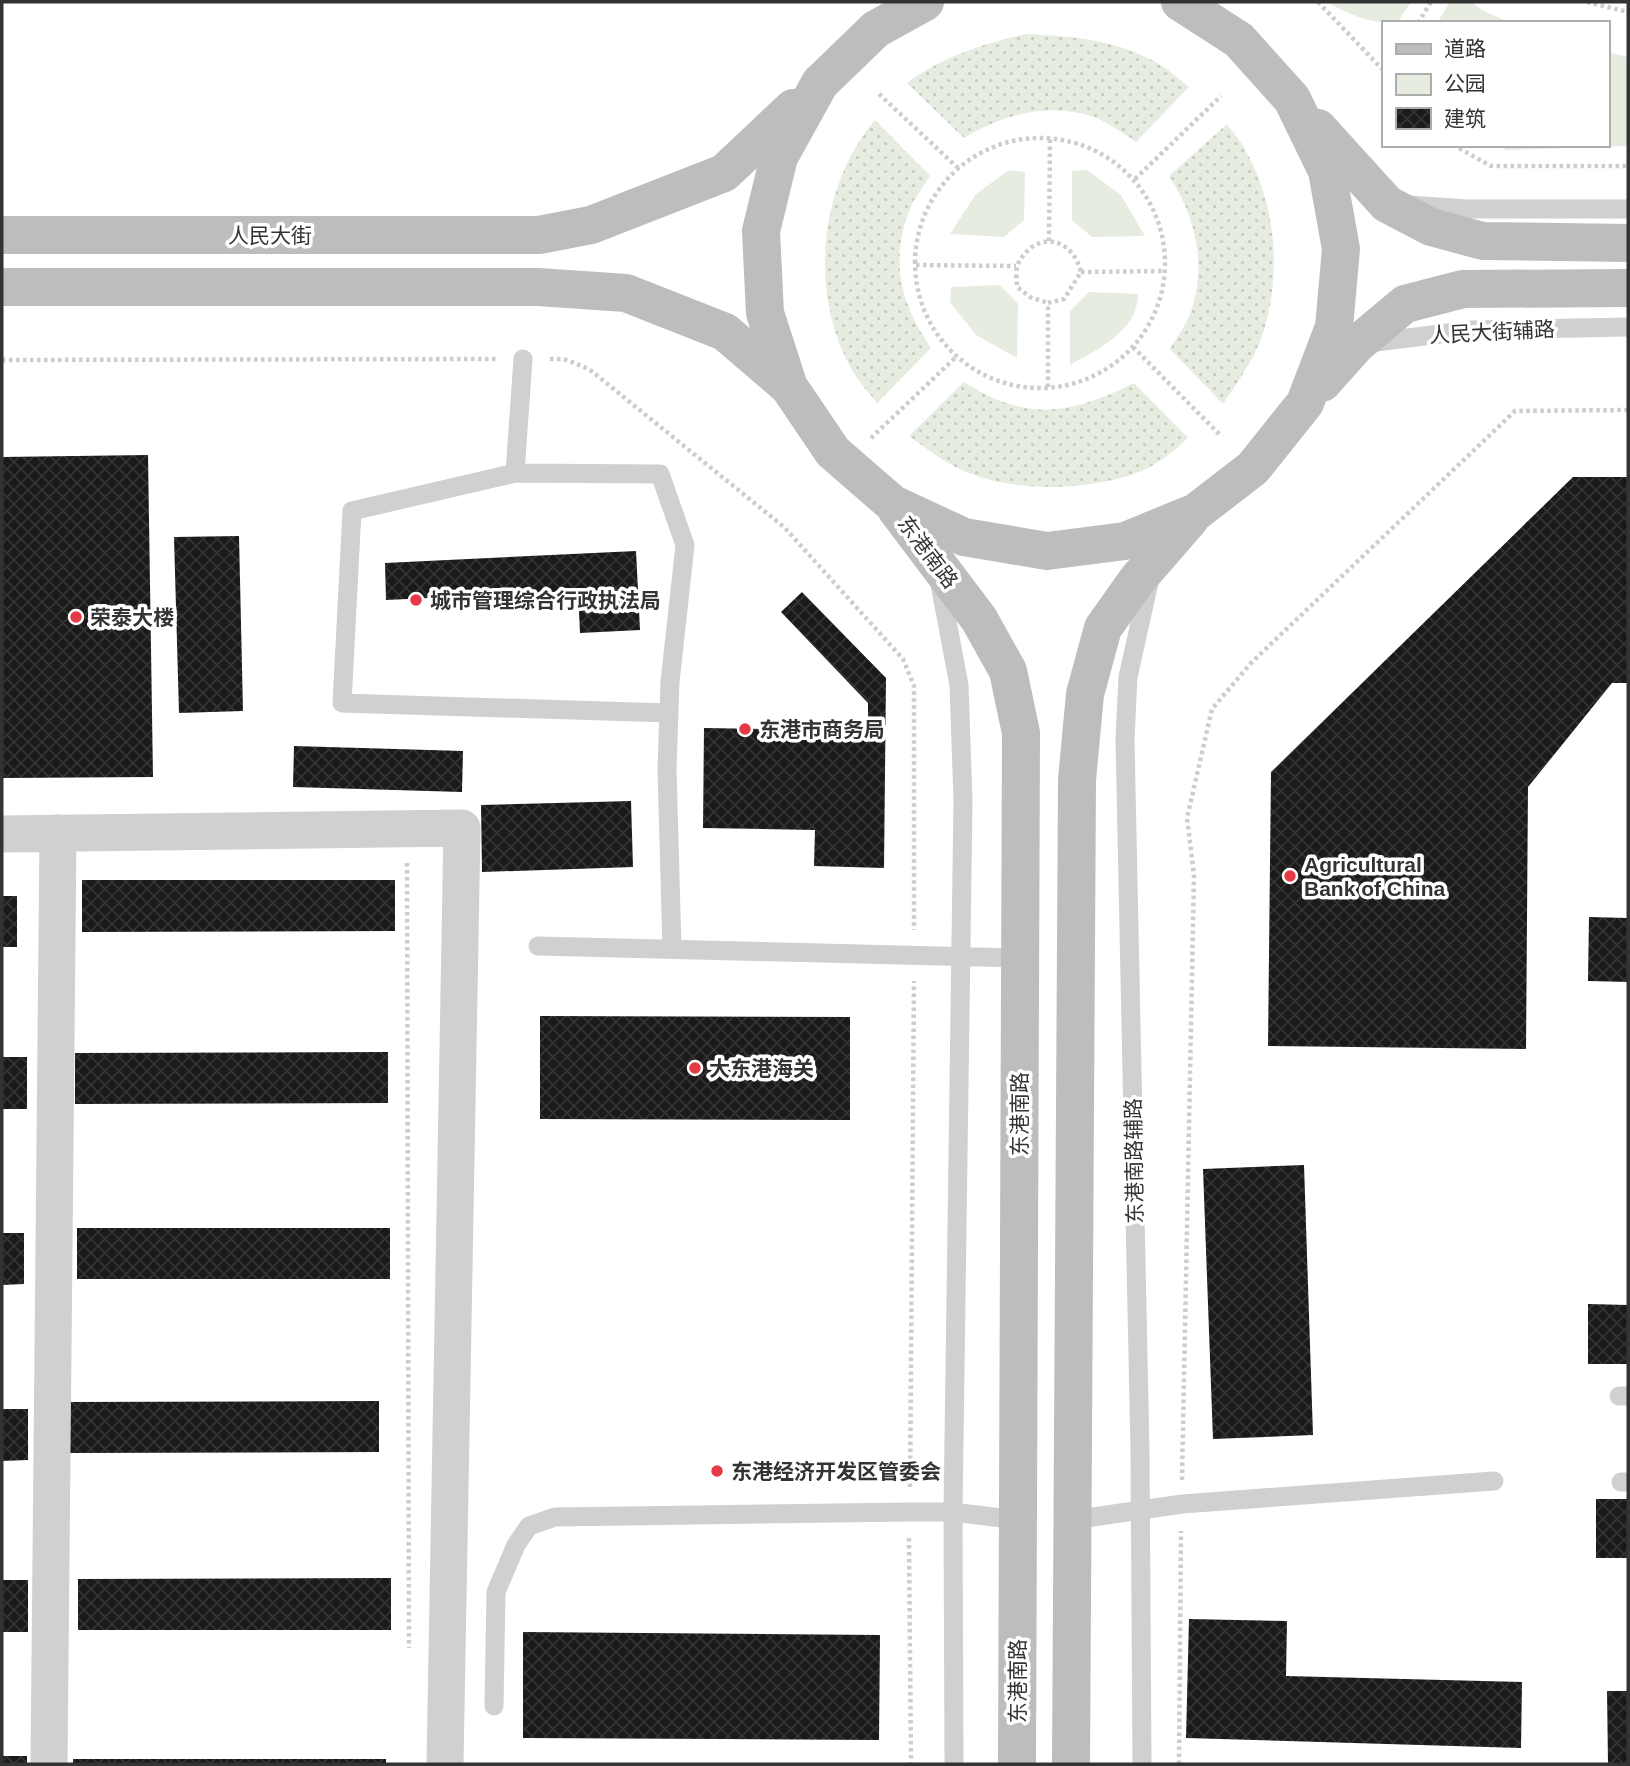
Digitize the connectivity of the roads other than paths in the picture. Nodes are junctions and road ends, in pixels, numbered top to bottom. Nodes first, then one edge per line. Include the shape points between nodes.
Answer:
1 (925, 2) edge
2 (1180, 2) edge
3 (884, 15) edge
4 (821, 83) junction
5 (1292, 99) junction
6 (1387, 204) junction
7 (1628, 209) edge
8 (2, 235) edge
9 (1628, 243) edge
10 (2, 287) edge
11 (1628, 288) edge
12 (1628, 327) edge
13 (1356, 345) junction
14 (523, 359) road end
15 (789, 387) junction
16 (1304, 403) junction
17 (515, 473) junction
18 (890, 502) junction
19 (1196, 512) junction
20 (1154, 560) junction
21 (936, 561) junction
22 (669, 713) junction
23 (58, 833) junction
24 (2, 834) edge
25 (538, 946) dead end
26 (672, 949) junction
27 (961, 956) junction
28 (1020, 958) junction
29 (1494, 1481) dead end
30 (1141, 1510) junction
31 (953, 1512) junction
32 (1018, 1520) junction
33 (1073, 1520) junction
34 (494, 1706) dead end
35 (49, 1764) edge
36 (445, 1764) edge
37 (954, 1764) edge
38 (1017, 1764) edge
39 (1071, 1764) edge
40 (1142, 1764) edge

1 - 3 main road
2 - 5 main road via 1239,40
3 - 4 main road
4 - 8 main road, 人民大街 via 724,173 591,225 539,235
4 - 15 main road via 779,158 761,231 765,313
5 - 6 main road
5 - 16 main road via 1327,171 1341,249 1334,327
6 - 7 lane
6 - 9 main road via 1431,227 1483,241
10 - 15 main road via 538,287 626,293 725,332
11 - 13 main road via 1463,289 1405,304
12 - 13 lane, 人民大街辅路 via 1472,330
13 - 16 main road
14 - 17 lane
15 - 18 main road via 833,452
16 - 19 main road via 1257,465
17 - 22 lane via 660,474 685,545
17 - 22 lane via 352,510 342,703
18 - 19 main road via 964,537 1047,551 1125,541
18 - 21 main road, 东港南路
19 - 20 main road
20 - 30 lane, 东港南路辅路 via 1128,677 1125,739
20 - 33 main road via 1103,628 1085,694 1077,780
21 - 27 lane via 959,685
21 - 28 main road, 东港南路 via 979,619 1007,671 1021,733
22 - 26 lane
23 - 24 street
23 - 35 street
23 - 36 street via 462,828
25 - 26 lane
26 - 27 lane
27 - 28 lane
27 - 31 lane
28 - 32 main road, 东港南路
29 - 30 lane
30 - 33 lane
30 - 40 lane, 东港南路辅路
31 - 32 lane
31 - 34 lane via 555,1517 529,1526 496,1592
31 - 37 lane
32 - 38 main road, 东港南路
33 - 39 main road

